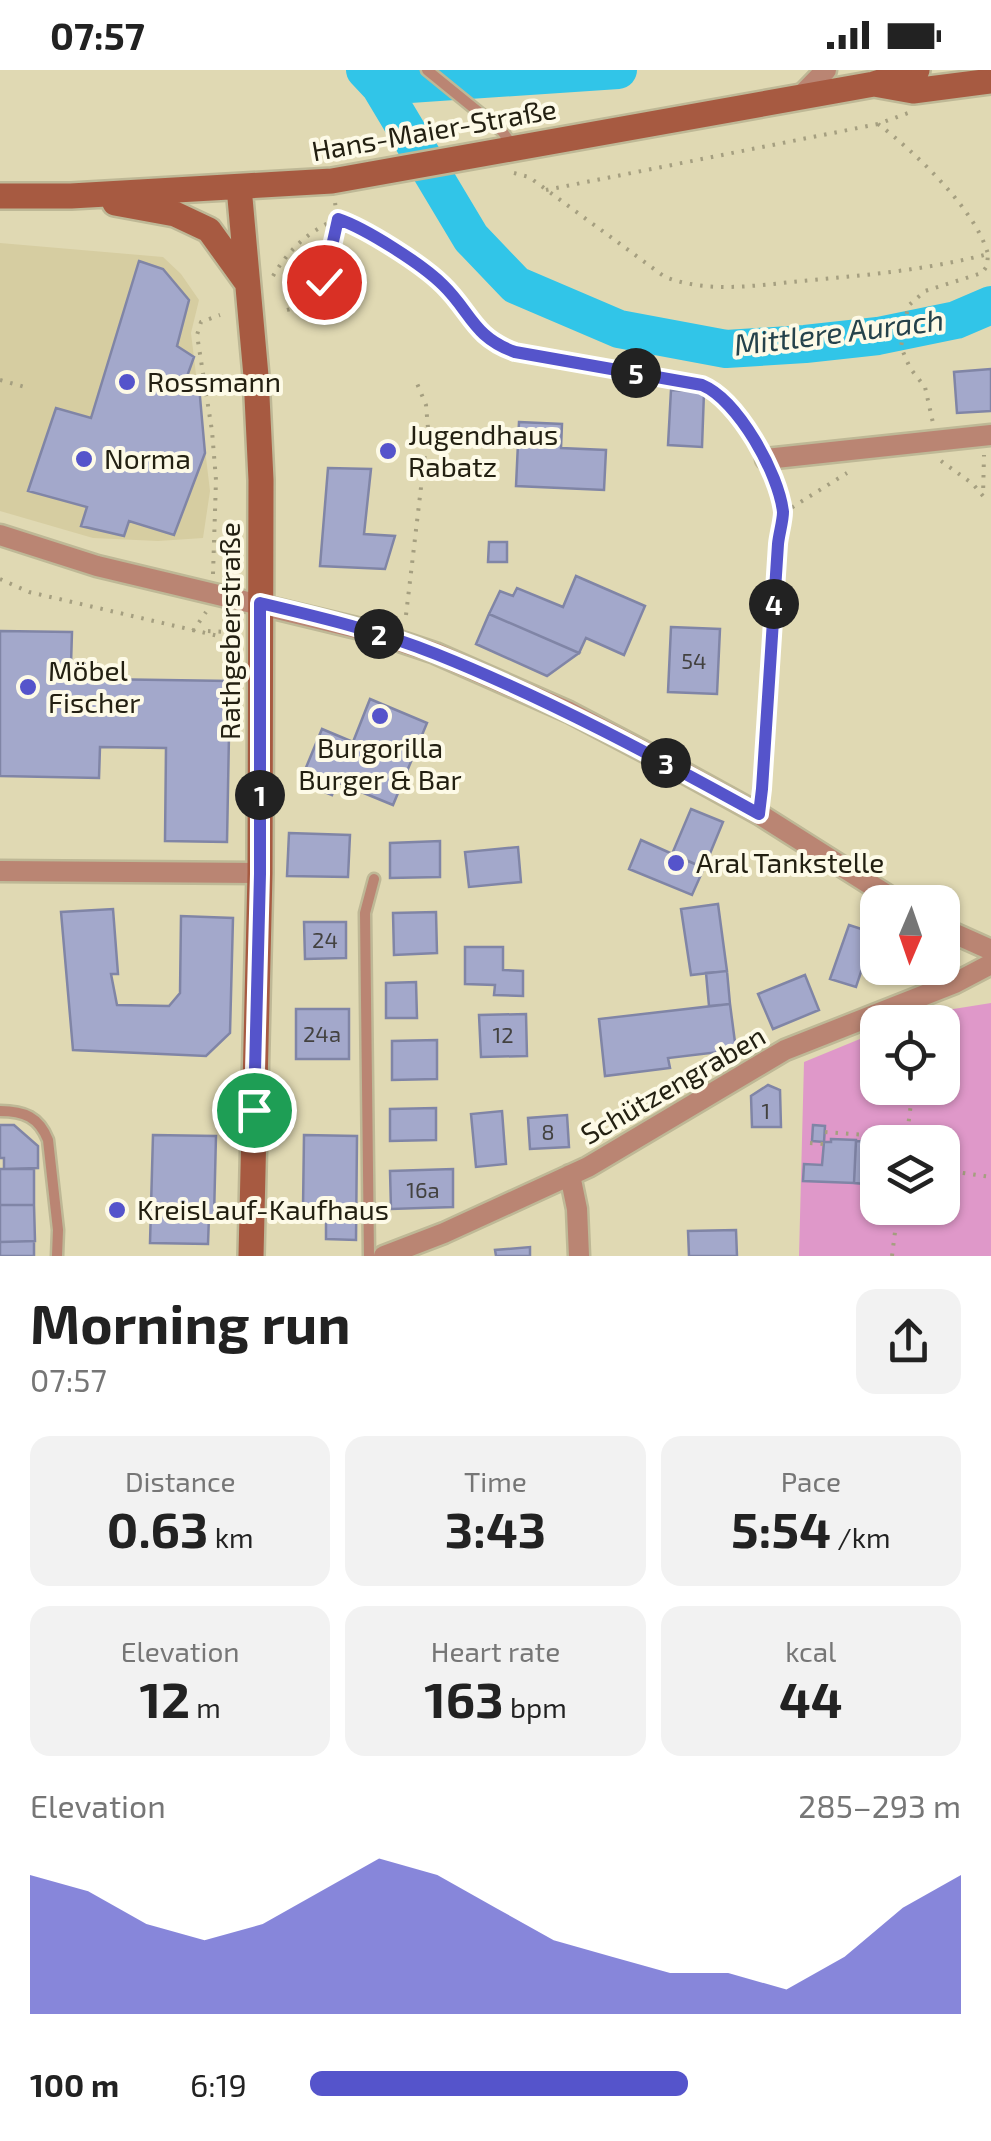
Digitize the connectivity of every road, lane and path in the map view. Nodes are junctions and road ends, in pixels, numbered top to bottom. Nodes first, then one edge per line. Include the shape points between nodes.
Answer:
1 (826, 70) edge
2 (917, 70) edge
3 (431, 74) edge
4 (873, 75) edge
5 (991, 82) edge
6 (799, 98) junction
7 (914, 107) dead end
8 (878, 124) junction
9 (514, 147) junction
10 (529, 177) dead end
11 (239, 187) junction
12 (546, 190) junction
13 (0, 196) edge
14 (71, 196) junction
15 (334, 200) dead end
16 (338, 219) junction
17 (989, 254) edge
18 (273, 276) dead end
19 (246, 281) junction
20 (288, 310) dead end
21 (220, 316) dead end
22 (0, 380) edge
23 (416, 381) dead end
24 (25, 387) dead end
25 (988, 435) edge
26 (934, 439) junction
27 (766, 460) junction
28 (854, 468) dead end
29 (783, 514) junction
30 (0, 536) edge
31 (0, 579) edge
32 (212, 592) junction
33 (260, 603) junction
34 (406, 615) dead end
35 (193, 631) junction
36 (260, 644) junction
37 (759, 814) junction
38 (0, 871) edge
39 (260, 874) junction
40 (374, 879) dead end
41 (871, 885) edge
42 (960, 936) edge
43 (991, 950) edge
44 (991, 964) edge
45 (0, 1111) edge
46 (860, 1135) edge
47 (810, 1143) dead end
48 (960, 1173) edge
49 (570, 1175) junction
50 (991, 1177) edge
51 (896, 1225) edge
52 (57, 1256) edge
53 (251, 1256) edge
54 (369, 1256) edge
55 (384, 1256) edge
56 (579, 1256) edge
57 (892, 1256) edge

1 - 6 street
2 - 4 street, Hans-Maier-Straße
3 - 9 lane
4 - 5 street, Hans-Maier-Straße via 913,92
4 - 6 street, Hans-Maier-Straße
6 - 9 street, Hans-Maier-Straße
7 - 8 path
8 - 12 path
8 - 17 path via 921,160
9 - 11 street, Hans-Maier-Straße via 376,175
10 - 12 path
11 - 14 street, Hans-Maier-Straße
11 - 19 street, Rathgeberstraße
12 - 17 path via 665,277 704,288 904,272
13 - 14 street, Hans-Maier-Straße
14 - 19 street via 175,214 209,230
15 - 16 path
16 - 18 path via 297,243
16 - 20 path via 324,282 315,296
16 - 27 path via 440,281 496,345 710,389 751,432
17 - 26 path via 982,273 915,297 908,306 902,347 926,388
19 - 33 street, Rathgeberstraße via 260,461
21 - 32 path via 200,322 197,335 216,480
22 - 24 path
23 - 34 path via 428,428
25 - 26 street
25 - 26 path via 982,496 942,462
26 - 27 street
27 - 29 path
28 - 29 path
29 - 37 path
30 - 32 street
31 - 35 path via 29,592
32 - 33 street
32 - 35 path
33 - 35 path via 227,632
33 - 36 street, Rathgeberstraße
33 - 37 street via 435,653 569,712
35 - 36 path
36 - 39 street, Rathgeberstraße
37 - 41 street
38 - 39 street
39 - 53 street, Rathgeberstraße
40 - 54 lane via 365,913
42 - 43 street
44 - 49 street, Schützengraben via 785,1050
45 - 52 lane via 24,1113 43,1127
46 - 47 path via 826,1132 825,1143
48 - 50 path
49 - 55 street, Schützengraben
49 - 56 street
51 - 57 path

